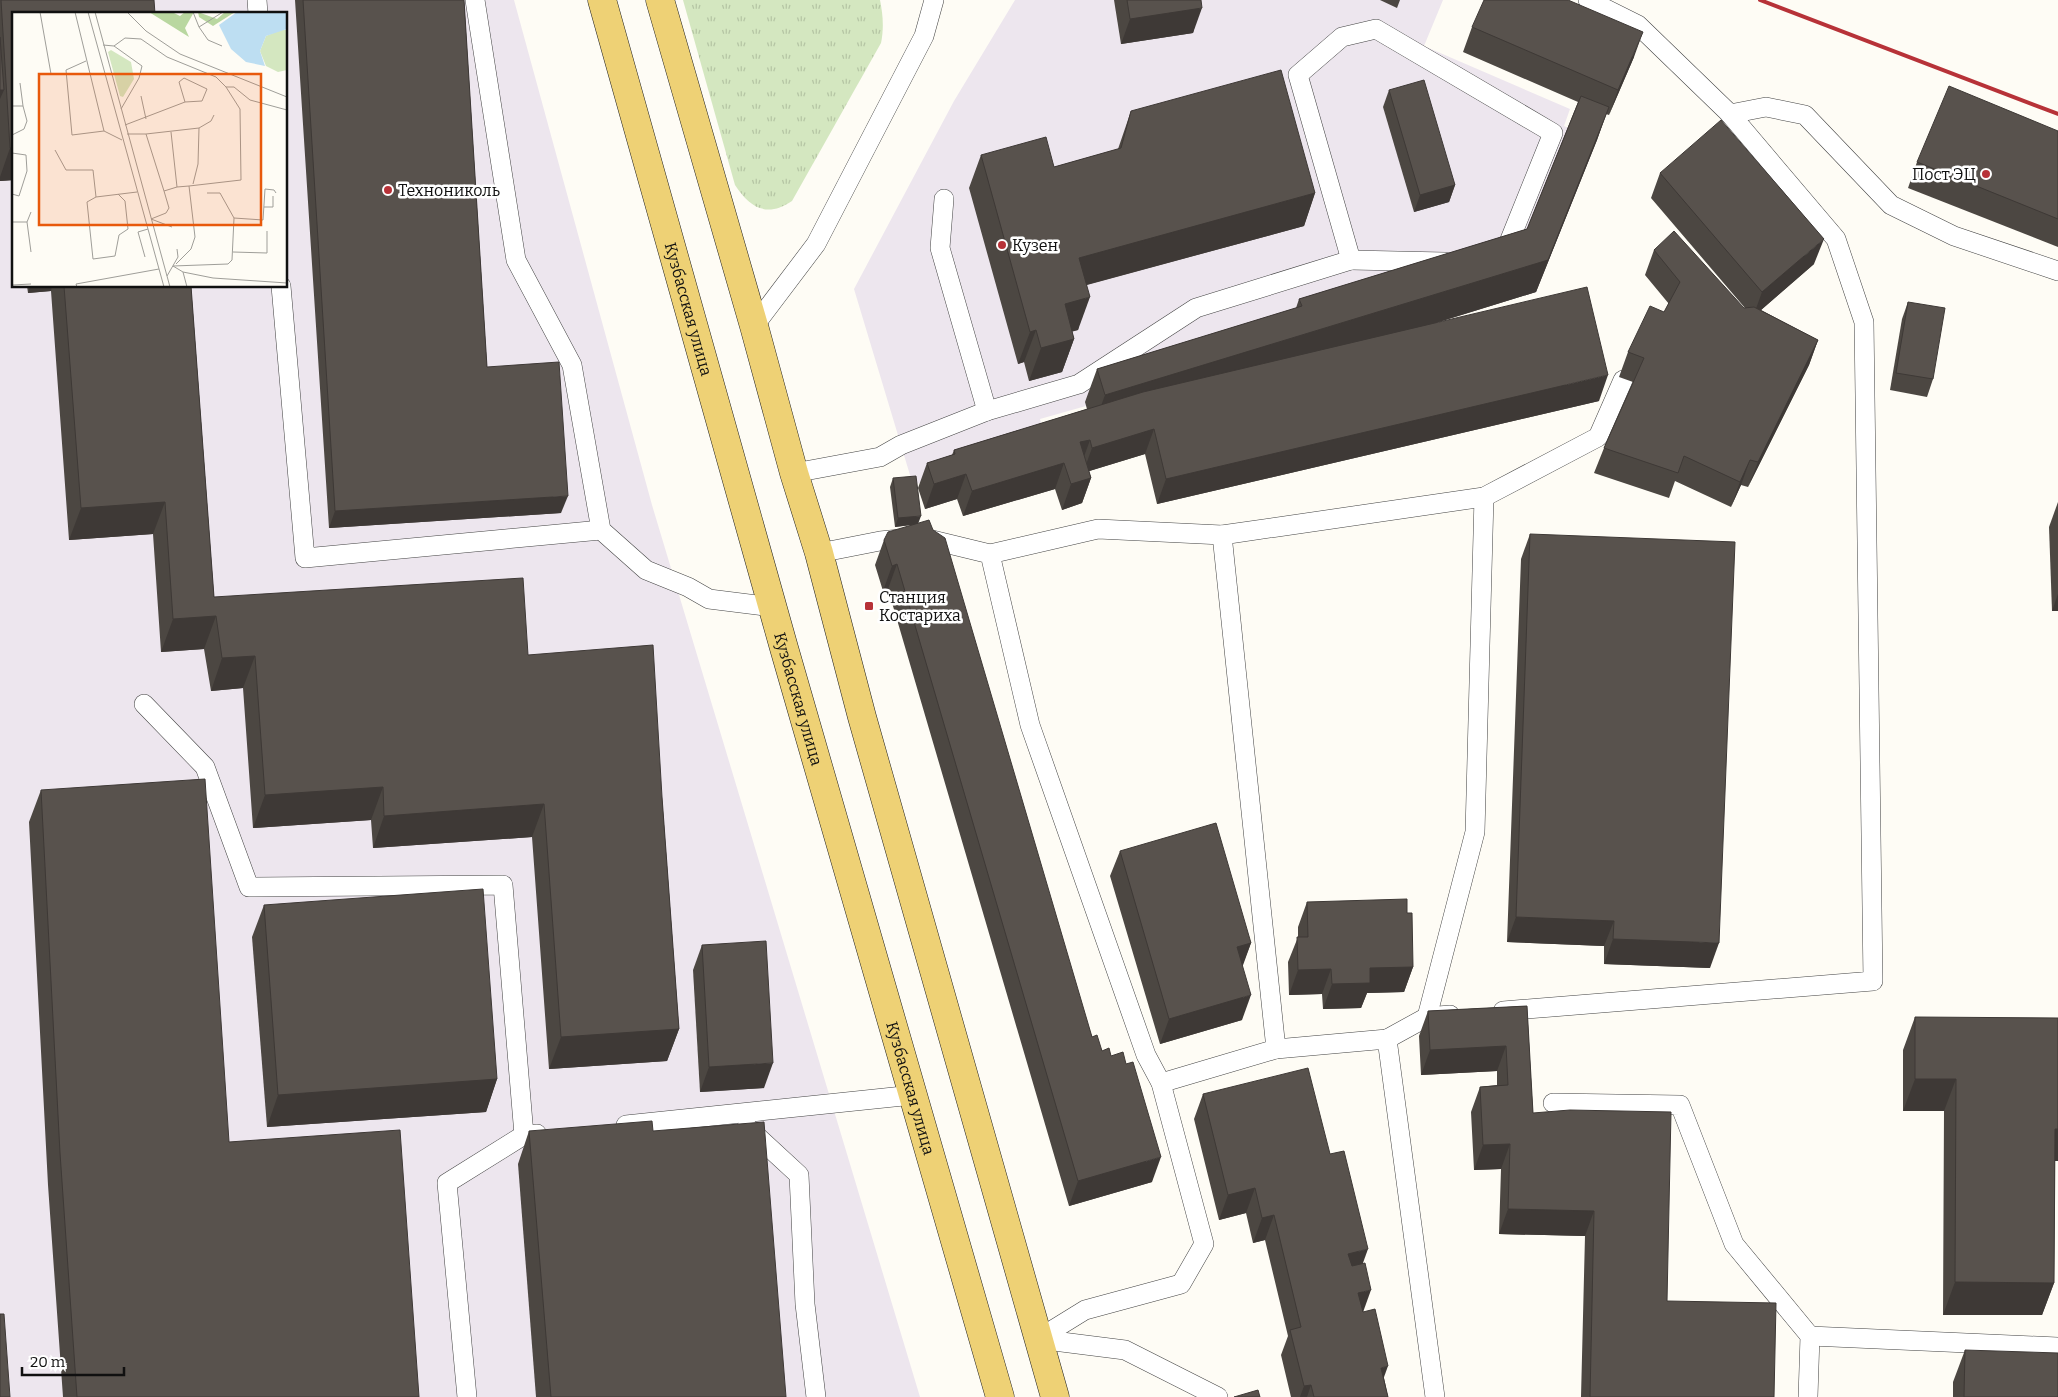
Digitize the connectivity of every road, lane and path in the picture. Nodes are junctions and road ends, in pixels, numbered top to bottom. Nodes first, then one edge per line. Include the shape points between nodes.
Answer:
1 (475, 0) edge
2 (602, 0) edge
3 (660, 0) edge
4 (934, 0) edge
5 (1588, 0) edge
6 (1730, 114) junction
7 (944, 199) dead end
8 (1351, 260) junction
9 (2058, 271) edge
10 (282, 288) edge
11 (754, 326) junction
12 (1623, 380) dead end
13 (987, 411) junction
14 (794, 473) junction
15 (1484, 496) junction
16 (600, 530) junction
17 (1222, 535) junction
18 (819, 553) junction
19 (990, 554) junction
20 (773, 607) junction
21 (144, 704) dead end
22 (1487, 1012) edge
23 (1467, 1014) edge
24 (1427, 1017) junction
25 (1387, 1039) junction
26 (1276, 1049) junction
27 (1161, 1083) junction
28 (913, 1095) junction
29 (1553, 1103) dead end
30 (732, 1114) junction
31 (613, 1126) edge
32 (554, 1132) edge
33 (524, 1135) junction
34 (1810, 1336) junction
35 (1038, 1339) junction
36 (2058, 1347) edge
37 (467, 1397) edge
38 (816, 1397) edge
39 (1000, 1397) edge
40 (1054, 1397) edge
41 (1218, 1397) edge
42 (1435, 1397) edge
43 (1808, 1397) edge

1 - 16 lane via 516,260 572,365
2 - 20 main road, Кузбасская улица
3 - 11 main road
4 - 11 lane via 924,36 816,244
5 - 6 lane via 1638,24
6 - 9 lane via 1766,108 1805,115 1891,205 1954,236
6 - 22 lane via 1836,239 1864,322 1874,981
7 - 13 lane via 940,248
8 - 8 lane via 1298,75 1342,37 1376,28 1553,133 1507,247 1446,262
8 - 13 lane via 1196,308 1080,384
10 - 16 lane via 305,558
11 - 14 main road
12 - 15 lane via 1598,437
13 - 14 lane via 901,445 880,457
14 - 18 main road
15 - 17 lane
15 - 24 lane via 1475,832
16 - 20 lane via 646,570 708,599
17 - 19 lane via 1098,530
17 - 26 lane
18 - 19 lane via 920,537
18 - 35 main road via 862,717
19 - 27 lane via 1030,725 1146,1055
20 - 28 main road, Кузбасская улица
21 - 33 lane via 205,767 248,887 503,885
23 - 24 lane
24 - 25 lane
25 - 26 lane
25 - 42 lane
26 - 27 lane
27 - 35 lane via 1204,1244 1182,1284 1084,1310
28 - 30 lane
28 - 39 main road, Кузбасская улица
29 - 34 lane via 1680,1105 1734,1244
30 - 31 lane
30 - 38 lane via 799,1175 805,1304
32 - 33 lane
33 - 37 lane via 447,1183
34 - 36 lane
34 - 43 lane
35 - 40 main road
35 - 41 lane via 1125,1350

